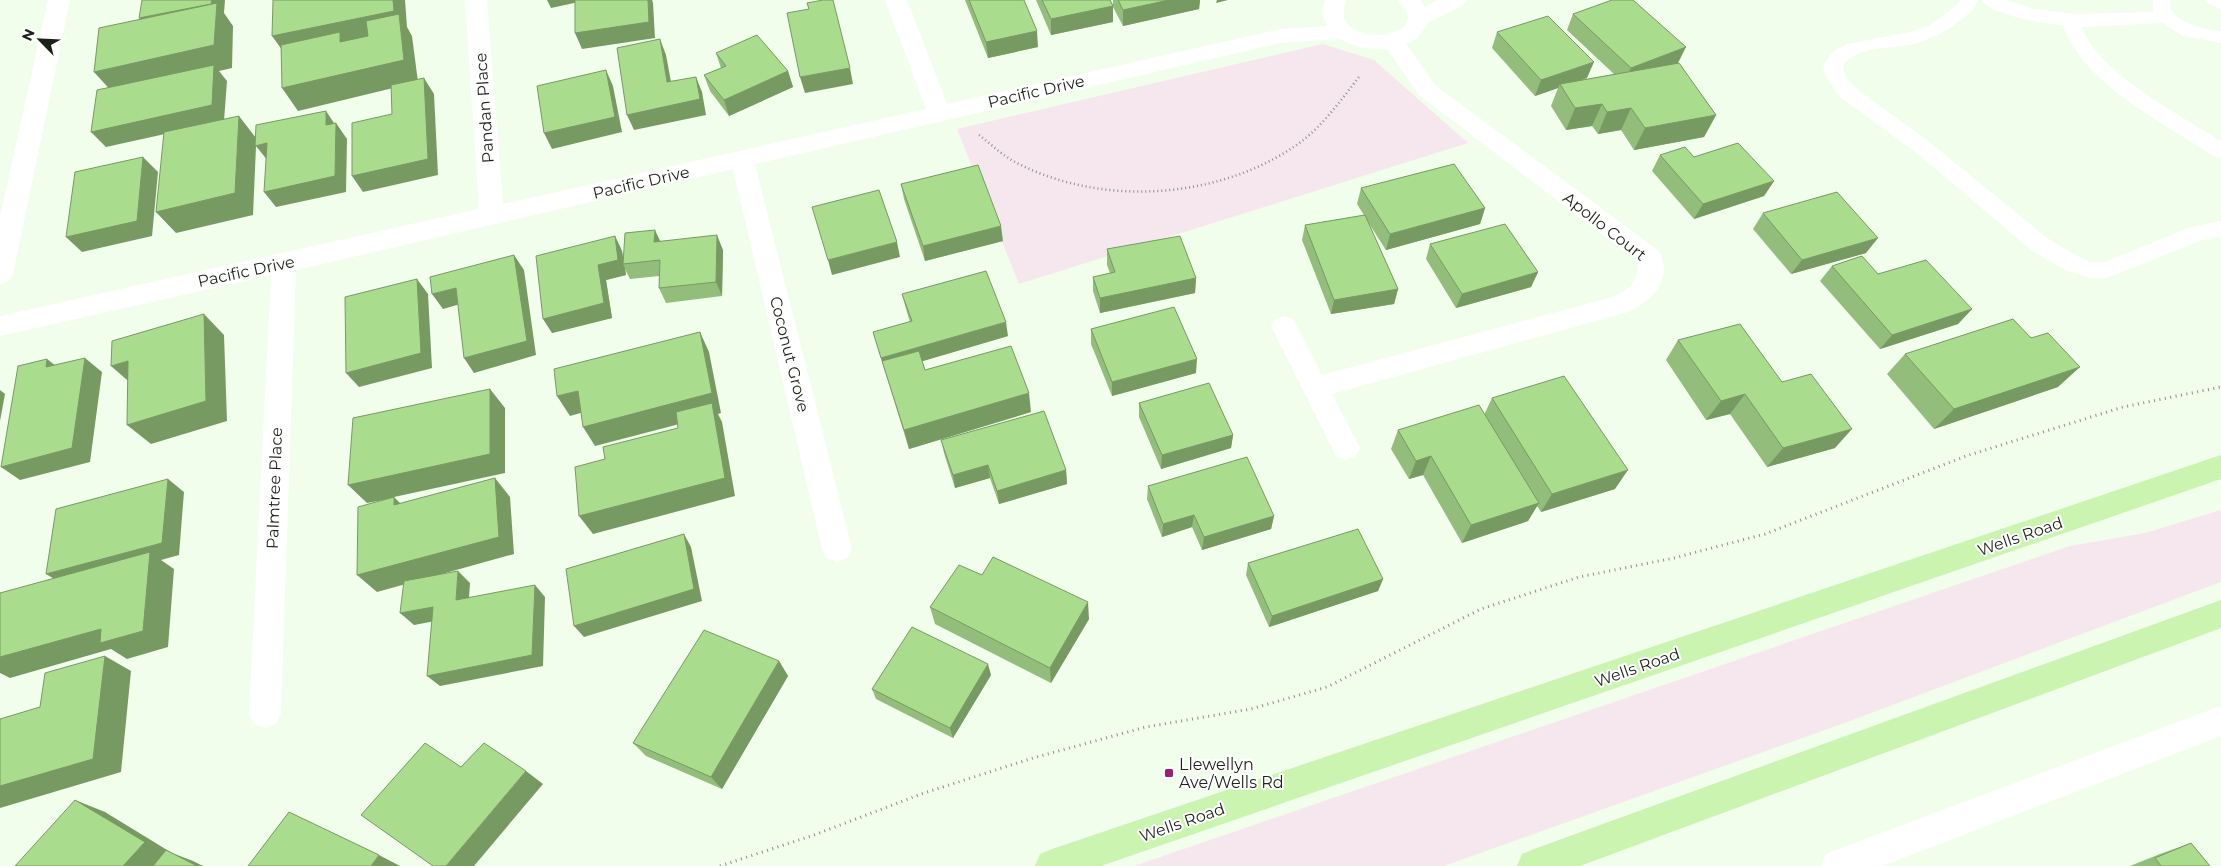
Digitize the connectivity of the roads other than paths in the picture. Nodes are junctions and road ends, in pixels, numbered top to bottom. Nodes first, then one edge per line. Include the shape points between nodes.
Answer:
1 (59, 0) edge
2 (476, 0) edge
3 (896, 0) edge
4 (1456, 0) edge
5 (1969, 0) edge
6 (1990, 0) edge
7 (2215, 0) edge
8 (2221, 3) edge
9 (1334, 4) edge
10 (2164, 8) edge
11 (1414, 9) edge
12 (2070, 20) junction
13 (1343, 32) junction
14 (1281, 36) junction
15 (2221, 37) edge
16 (1393, 42) junction
17 (939, 113) junction
18 (2221, 150) edge
19 (742, 158) junction
20 (492, 215) junction
21 (2221, 229) edge
22 (284, 263) junction
23 (0, 274) edge
24 (0, 326) edge
25 (1284, 326) dead end
26 (1315, 388) junction
27 (1346, 448) dead end
28 (2221, 467) edge
29 (837, 549) dead end
30 (2221, 614) edge
31 (265, 713) dead end
32 (2221, 721) edge
33 (1052, 866) edge
34 (1534, 866) edge
35 (1838, 866) edge

1 - 23 street
2 - 20 street, Pandan Place
3 - 17 street
4 - 11 street
5 - 21 lane via 1966,7 1936,30 1912,38 1855,48 1840,55 1833,66 1836,78 1847,92 1925,150 2039,244 2077,265 2090,270 2107,270 2199,232
6 - 12 lane via 2018,11
7 - 8 lane
9 - 13 street via 1332,16
9 - 14 street, Pacific Drive
10 - 12 lane via 2130,21
10 - 15 lane via 2190,32
11 - 16 street via 1418,26 1412,33
12 - 18 lane via 2081,46 2096,63 2126,87
13 - 14 street, Pacific Drive
13 - 16 street via 1366,42
14 - 17 street, Pacific Drive
16 - 26 street, Apollo Court via 1427,90 1650,258 1652,276 1642,295 1619,305
17 - 19 street, Pacific Drive
19 - 20 street, Pacific Drive
19 - 29 street, Coconut Grove
20 - 22 street, Pacific Drive
22 - 24 street, Pacific Drive
22 - 31 street, Palmtree Place
25 - 26 street
26 - 27 street
28 - 33 main road, Wells Road
30 - 34 main road
32 - 35 street

